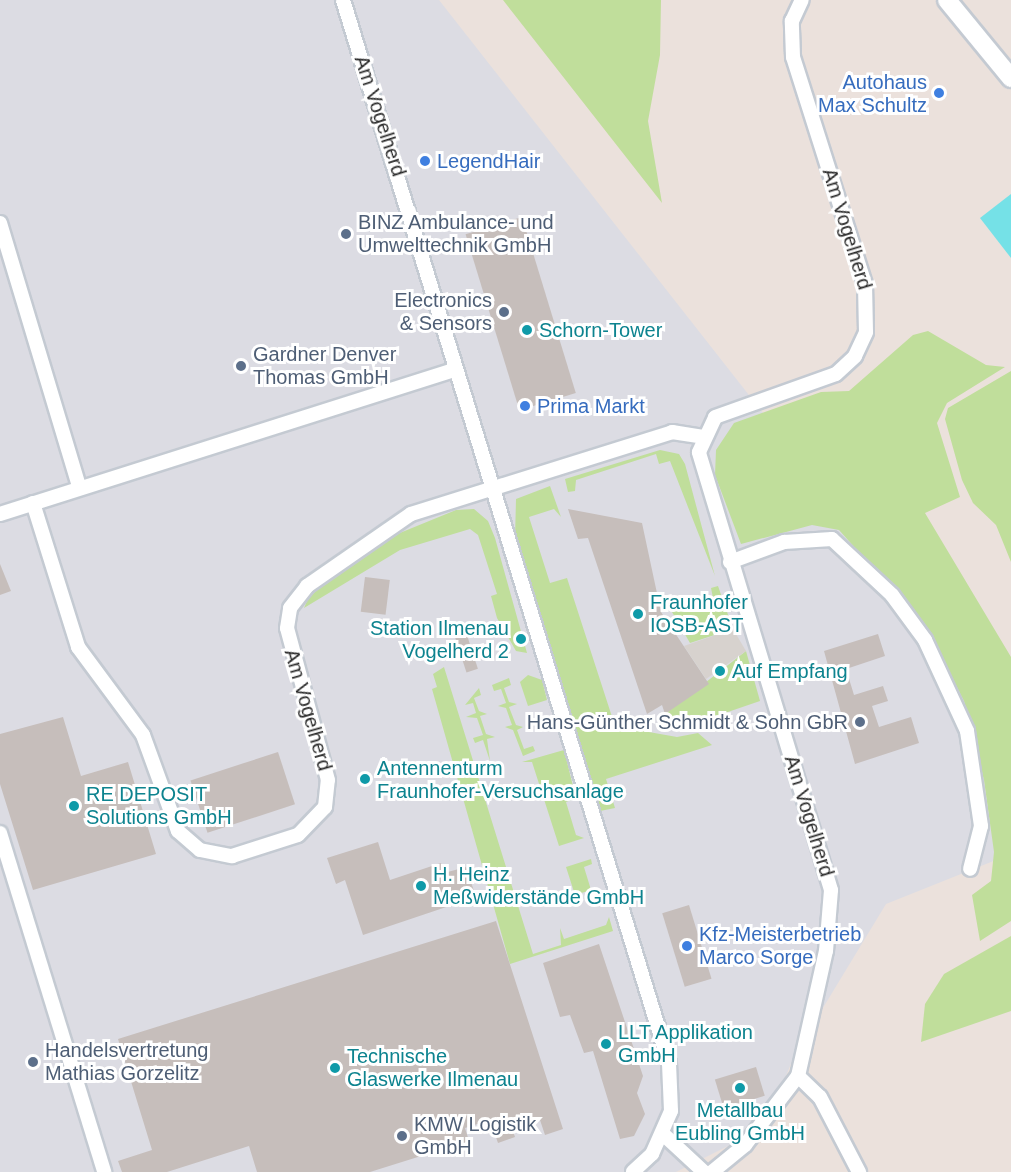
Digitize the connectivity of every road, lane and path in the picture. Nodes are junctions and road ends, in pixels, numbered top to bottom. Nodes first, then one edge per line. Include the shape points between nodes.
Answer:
1 (343, 0) edge
2 (802, 0) edge
3 (948, 0) edge
4 (1011, 78) edge
5 (0, 223) edge
6 (455, 370) junction
7 (702, 437) junction
8 (79, 487) junction
9 (493, 488) junction
10 (33, 503) junction
11 (0, 514) edge
12 (730, 562) junction
13 (0, 833) edge
14 (970, 869) dead end
15 (798, 1076) junction
16 (663, 1134) junction
17 (104, 1172) edge
18 (633, 1172) edge
19 (704, 1172) edge
20 (712, 1172) edge
21 (859, 1172) edge

1 - 6 street, Am Vogelherd
2 - 7 street, Am Vogelherd via 792,21 794,57 868,303 866,332 855,356 836,374 715,417
3 - 4 main road
5 - 8 street
6 - 8 street
6 - 9 street, Am Vogelherd
7 - 9 street, Am Vogelherd via 672,432
7 - 12 street, Am Vogelherd via 700,467
8 - 10 street
9 - 10 street, Am Vogelherd via 411,514 297,596 287,618 288,644 327,773 325,807 298,835 232,856 200,850 178,831 143,735 78,647
9 - 16 street, Am Vogelherd via 669,1063 671,1111
10 - 11 street
12 - 14 street via 784,542 832,539 892,595 925,640 967,731 981,826
12 - 15 street, Am Vogelherd via 831,890 825,951
13 - 17 street
15 - 20 street via 746,1145
15 - 21 street via 820,1097
16 - 18 street, Am Vogelherd
16 - 19 street

